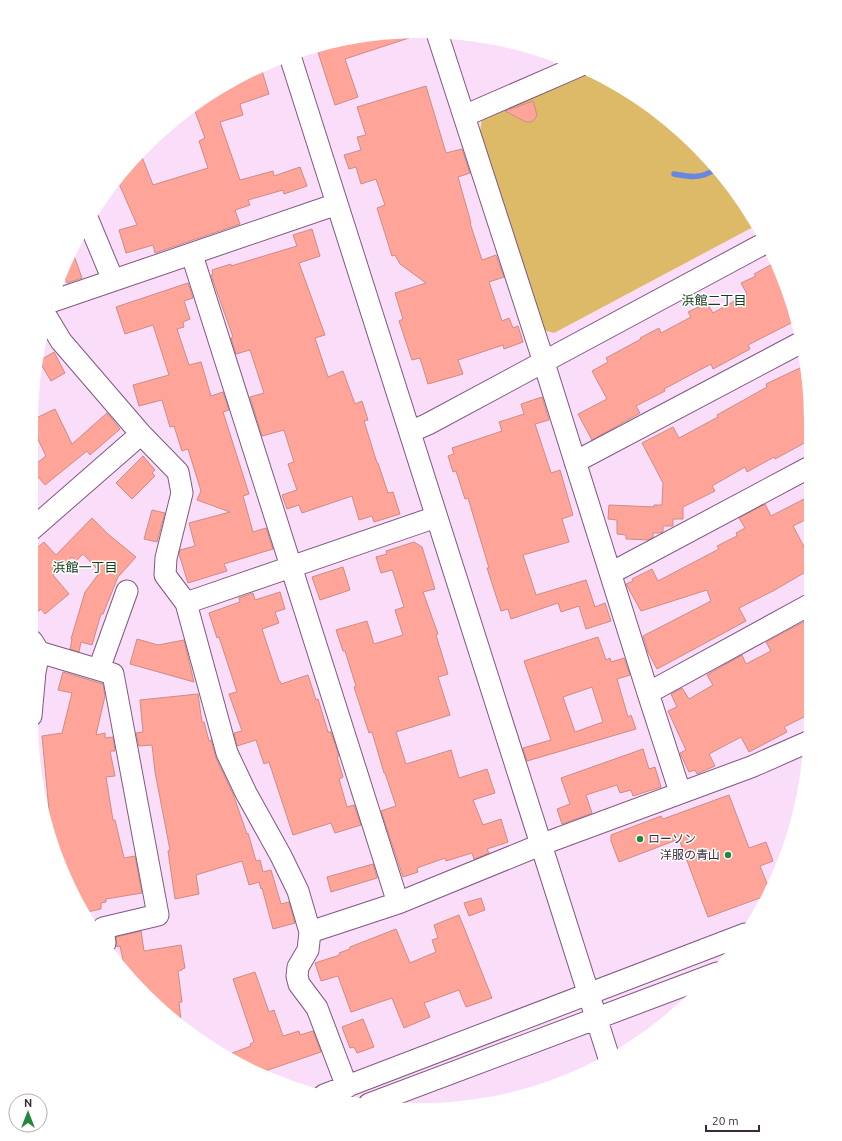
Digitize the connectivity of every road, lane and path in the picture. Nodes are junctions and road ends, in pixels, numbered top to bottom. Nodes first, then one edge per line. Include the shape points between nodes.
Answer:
1 (439, 39) edge
2 (291, 60) edge
3 (572, 69) edge
4 (464, 116) junction
5 (337, 204) junction
6 (91, 226) edge
7 (761, 245) edge
8 (192, 255) junction
9 (113, 280) junction
10 (58, 299) edge
11 (50, 324) edge
12 (797, 345) edge
13 (544, 362) junction
14 (410, 432) junction
15 (141, 434) junction
16 (575, 462) junction
17 (804, 470) edge
18 (436, 517) junction
19 (38, 525) edge
20 (291, 567) junction
21 (611, 573) junction
22 (127, 591) dead end
23 (186, 603) junction
24 (804, 608) edge
25 (38, 647) edge
26 (99, 669) junction
27 (648, 693) junction
28 (803, 744) edge
29 (680, 792) junction
30 (540, 845) junction
31 (398, 904) junction
32 (310, 932) junction
33 (104, 934) edge
34 (736, 937) edge
35 (705, 978) edge
36 (587, 994) junction
37 (596, 1018) junction
38 (608, 1054) edge
39 (347, 1087) junction
40 (332, 1092) edge
41 (378, 1101) edge

1 - 4 street
2 - 5 street
3 - 4 street
4 - 13 street
5 - 8 street
5 - 14 street
6 - 9 street
7 - 13 street
8 - 9 street
8 - 20 street
9 - 10 street
11 - 15 street via 60,341
12 - 16 street
13 - 14 street
13 - 16 street
14 - 18 street
15 - 19 street
15 - 23 street via 178,472 182,493 166,558 165,575
16 - 21 street
17 - 21 street
18 - 20 street
18 - 30 street
20 - 23 street
20 - 31 street
21 - 27 street
22 - 26 street
23 - 32 street via 227,753 298,891
24 - 27 street
25 - 26 street
26 - 33 street via 113,674 158,916 103,928
27 - 29 street
28 - 29 street via 751,767
29 - 30 street
30 - 31 street
30 - 36 street
31 - 32 street
32 - 39 street via 308,950 298,967 297,976 299,984 317,1008
34 - 36 street
35 - 37 street
36 - 37 street
36 - 39 street
37 - 38 street
37 - 41 street
39 - 40 street

